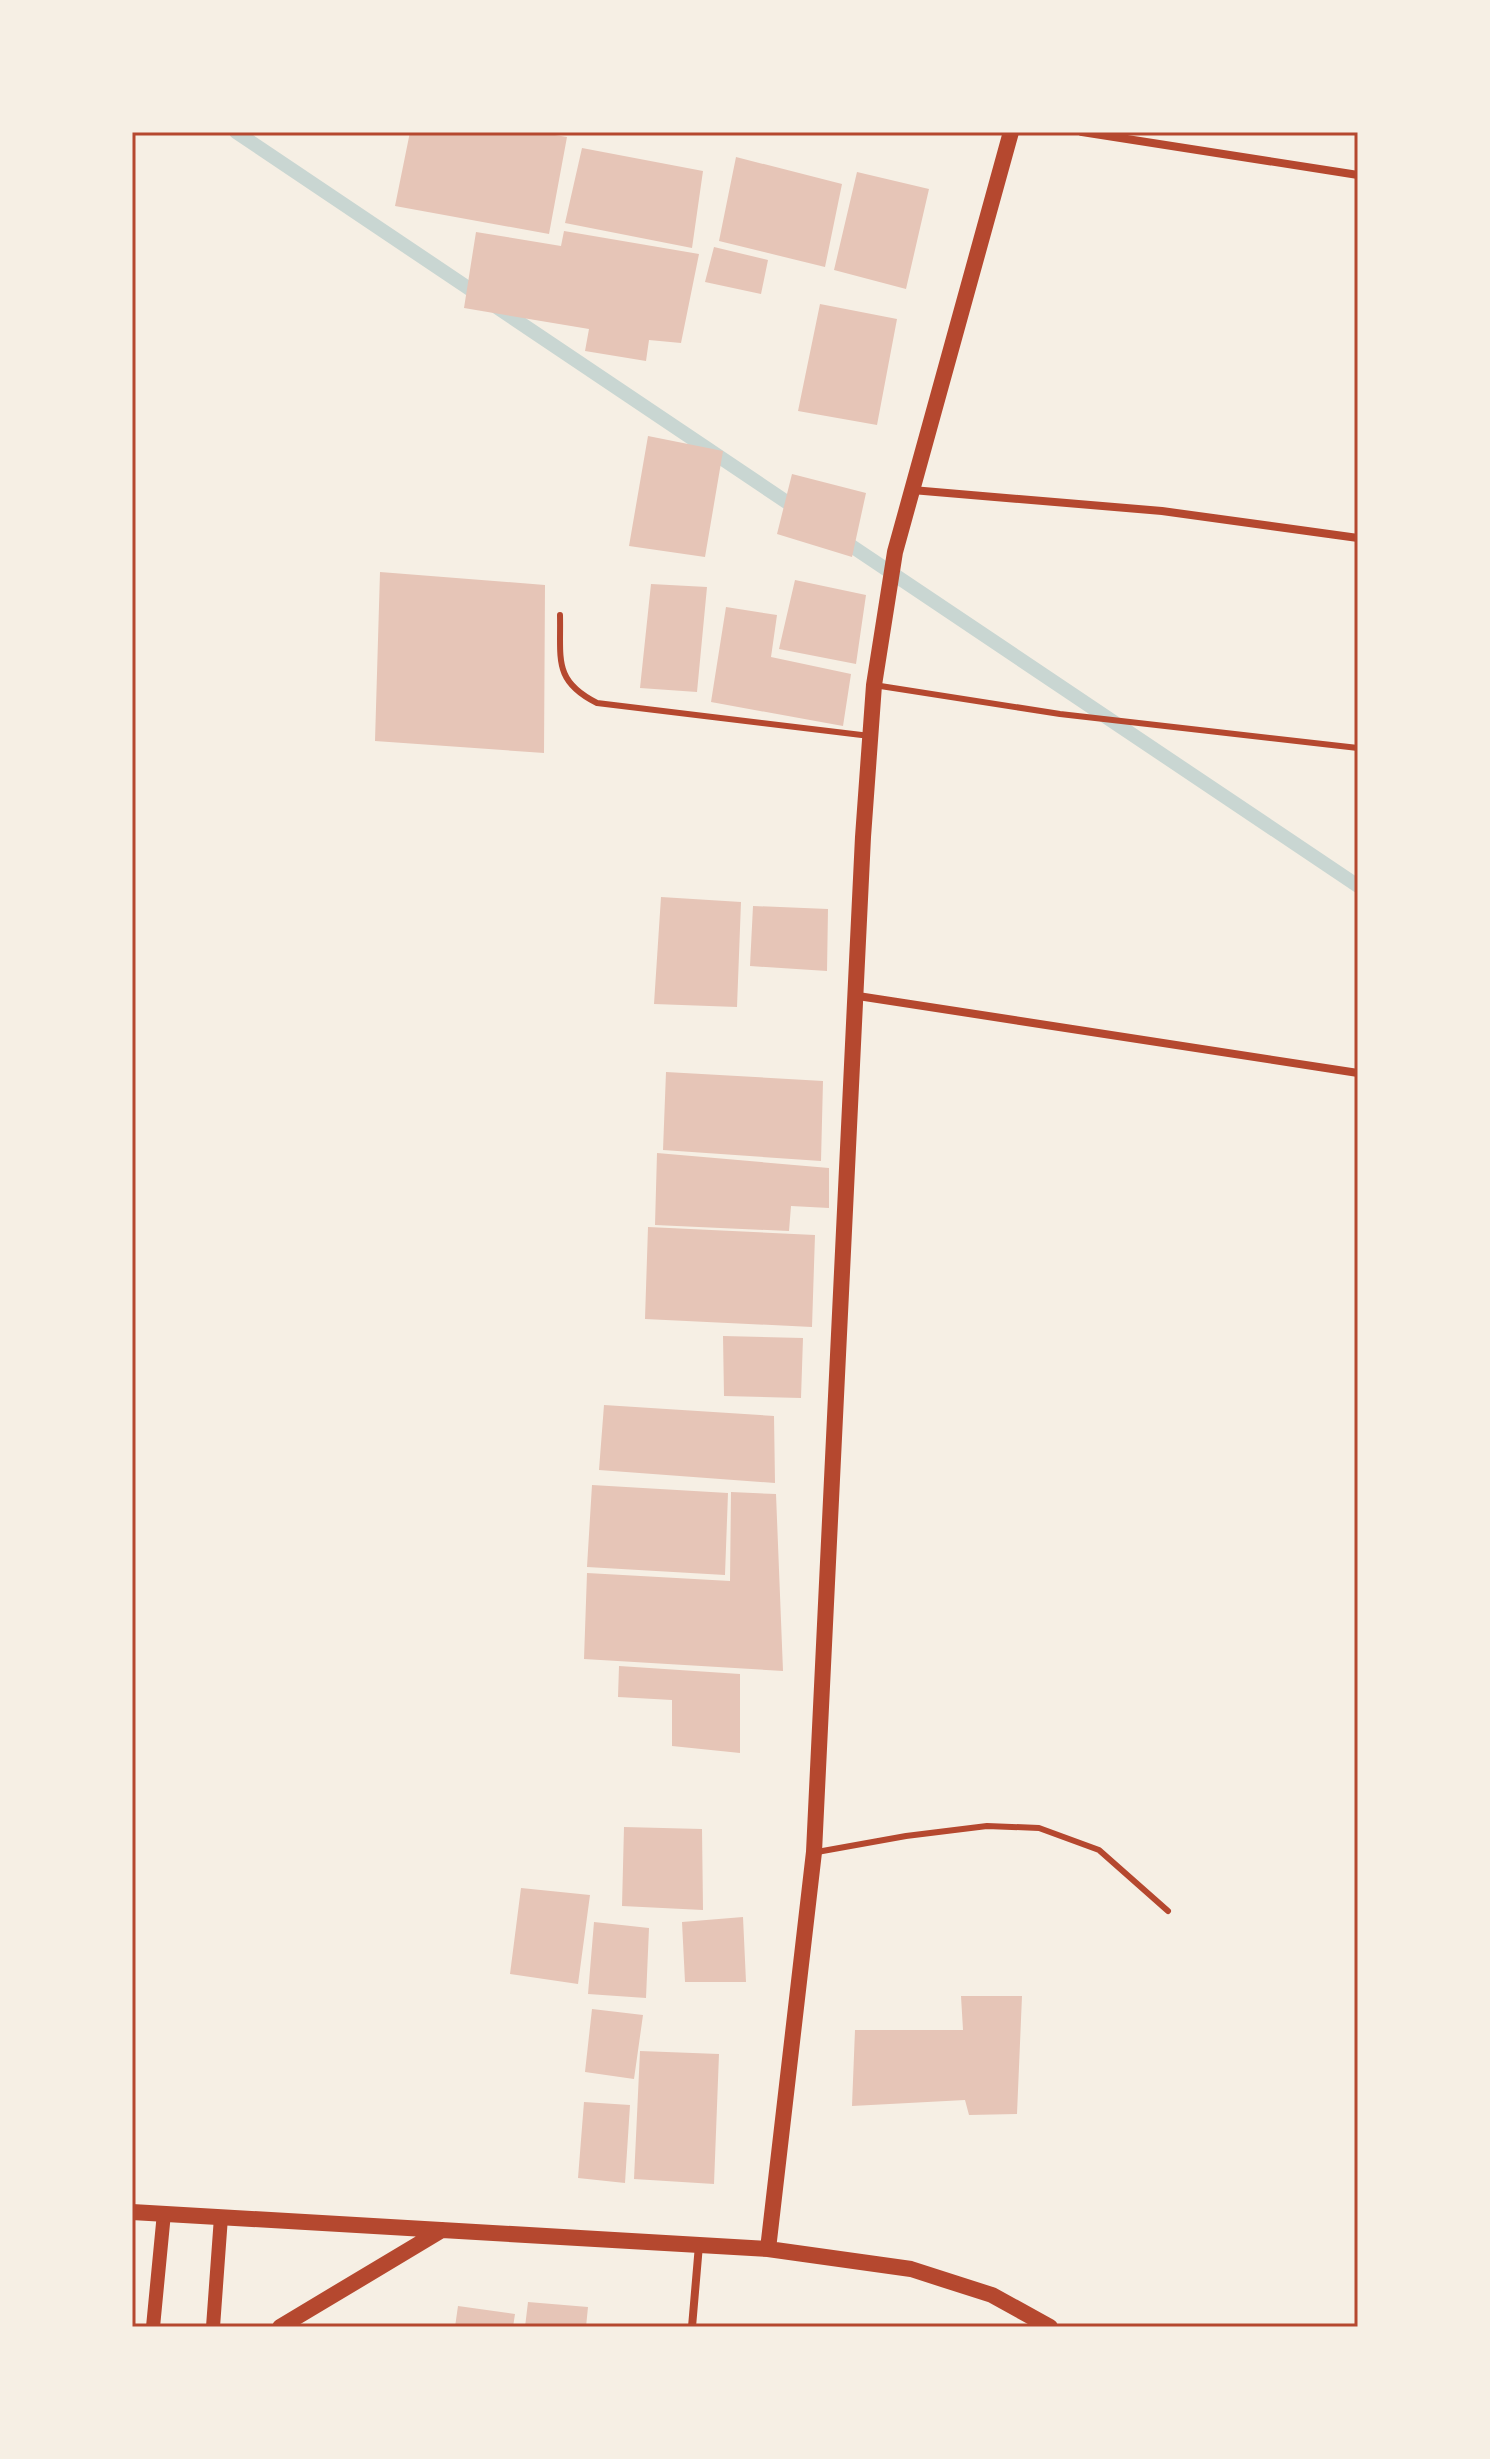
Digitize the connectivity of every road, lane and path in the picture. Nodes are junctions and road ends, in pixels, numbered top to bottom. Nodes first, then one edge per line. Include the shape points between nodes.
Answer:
1 (1011, 132) edge
2 (1082, 132) edge
3 (1358, 175) edge
4 (912, 490) junction
5 (1358, 538) edge
6 (560, 615) dead end
7 (874, 685) junction
8 (870, 736) junction
9 (1358, 748) edge
10 (858, 996) junction
11 (1358, 1073) edge
12 (814, 1852) junction
13 (1168, 1911) dead end
14 (132, 2212) edge
15 (164, 2213) junction
16 (221, 2217) junction
17 (442, 2230) junction
18 (699, 2245) junction
19 (768, 2249) junction
20 (153, 2327) edge
21 (213, 2327) edge
22 (280, 2327) edge
23 (692, 2327) edge
24 (1050, 2327) edge

1 - 4 main road
2 - 3 street
4 - 5 street via 1162,511
4 - 7 main road via 895,552
6 - 8 lane via 562,668 575,692 597,703
7 - 8 main road
7 - 9 lane via 1060,714
8 - 10 main road
10 - 11 street
10 - 12 main road
12 - 13 lane via 987,1826 1039,1828 1099,1850
12 - 19 main road
14 - 15 main road
15 - 16 main road
15 - 20 street
16 - 17 main road
16 - 21 street
17 - 18 main road
17 - 22 main road
18 - 19 main road
18 - 23 street
19 - 24 main road via 911,2269 992,2295

